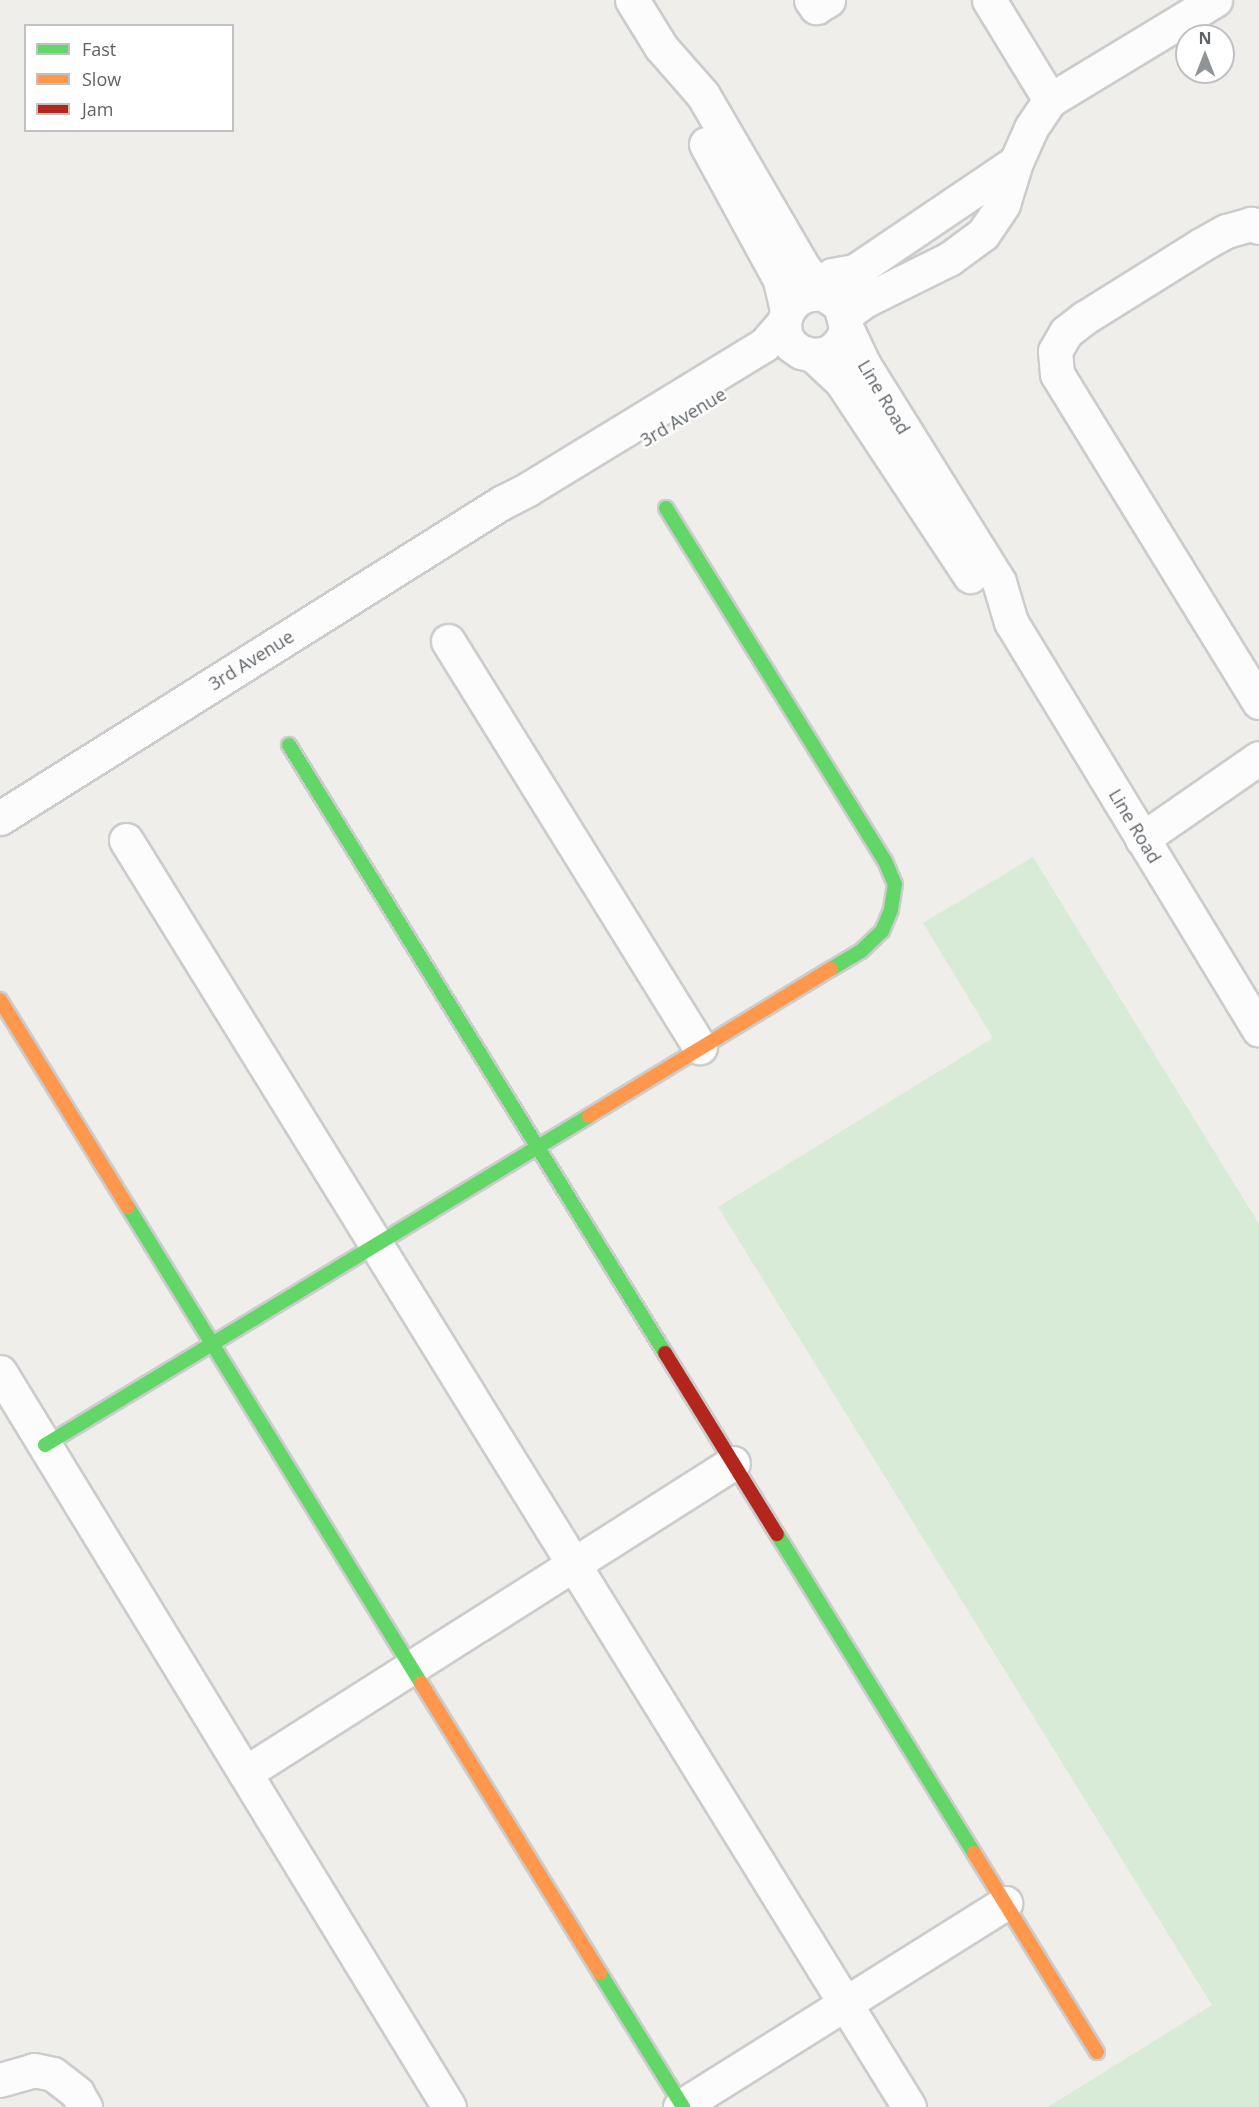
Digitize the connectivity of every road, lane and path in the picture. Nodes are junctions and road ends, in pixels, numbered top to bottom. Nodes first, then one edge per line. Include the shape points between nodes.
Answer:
1 (632, 0) edge
2 (811, 0) edge
3 (828, 0) edge
4 (989, 0) edge
5 (1215, 0) edge
6 (661, 47) junction
7 (1050, 100) junction
8 (1016, 162) junction
9 (1259, 227) edge
10 (803, 267) junction
11 (855, 271) junction
12 (838, 311) junction
13 (785, 316) junction
14 (807, 354) junction
15 (501, 503) junction
16 (666, 508) dead end
17 (1011, 622) junction
18 (448, 641) dead end
19 (1259, 702) edge
20 (289, 745) dead end
21 (1259, 758) edge
22 (0, 818) edge
23 (1142, 839) junction
24 (126, 840) dead end
25 (0, 1000) edge
26 (1259, 1030) edge
27 (700, 1047) junction
28 (537, 1146) junction
29 (377, 1245) junction
30 (213, 1345) junction
31 (0, 1372) edge
32 (45, 1445) junction
33 (733, 1463) junction
34 (574, 1564) junction
35 (412, 1668) junction
36 (245, 1773) junction
37 (1005, 1903) junction
38 (845, 2004) junction
39 (1097, 2052) dead end
40 (0, 2079) edge
41 (85, 2107) edge
42 (449, 2107) edge
43 (682, 2107) edge
44 (909, 2107) edge

1 - 6 street, Line Road
2 - 3 street via 816,7
4 - 7 street
5 - 7 street
6 - 10 street, Line Road via 703,95
6 - 13 street, Line Road via 684,103 780,280
7 - 8 street via 1031,128
8 - 11 street
8 - 12 street via 1003,204 983,234 949,259
9 - 19 street via 1251,224 1226,231 1201,245 1084,318 1066,332 1055,351 1057,374
10 - 11 street via 819,275
10 - 12 street, Line Road
11 - 12 street
12 - 13 street via 805,295 795,301
12 - 14 street, Line Road via 843,338 825,354
12 - 17 street, Line Road via 864,365 999,582
13 - 14 street, Line Road via 785,335 791,345
13 - 15 street, 3rd Avenue via 764,345
14 - 15 street, 3rd Avenue via 773,362 537,506
14 - 17 street, Line Road via 841,381 980,592
15 - 22 street, 3rd Avenue
16 - 27 street via 885,861 895,884 882,931 861,951
17 - 23 street, Line Road
18 - 27 street
20 - 28 street
21 - 23 street
23 - 26 street, Line Road
24 - 29 street
25 - 30 street
27 - 28 street
28 - 29 street
28 - 33 street
29 - 30 street
29 - 34 street
30 - 32 street
30 - 35 street
31 - 32 street
32 - 36 street
33 - 34 street
33 - 37 street
34 - 35 street
34 - 38 street
35 - 36 street
35 - 43 street
36 - 42 street
37 - 38 street
37 - 39 street
38 - 43 street
38 - 44 street
40 - 41 street via 33,2070 53,2074 76,2093

